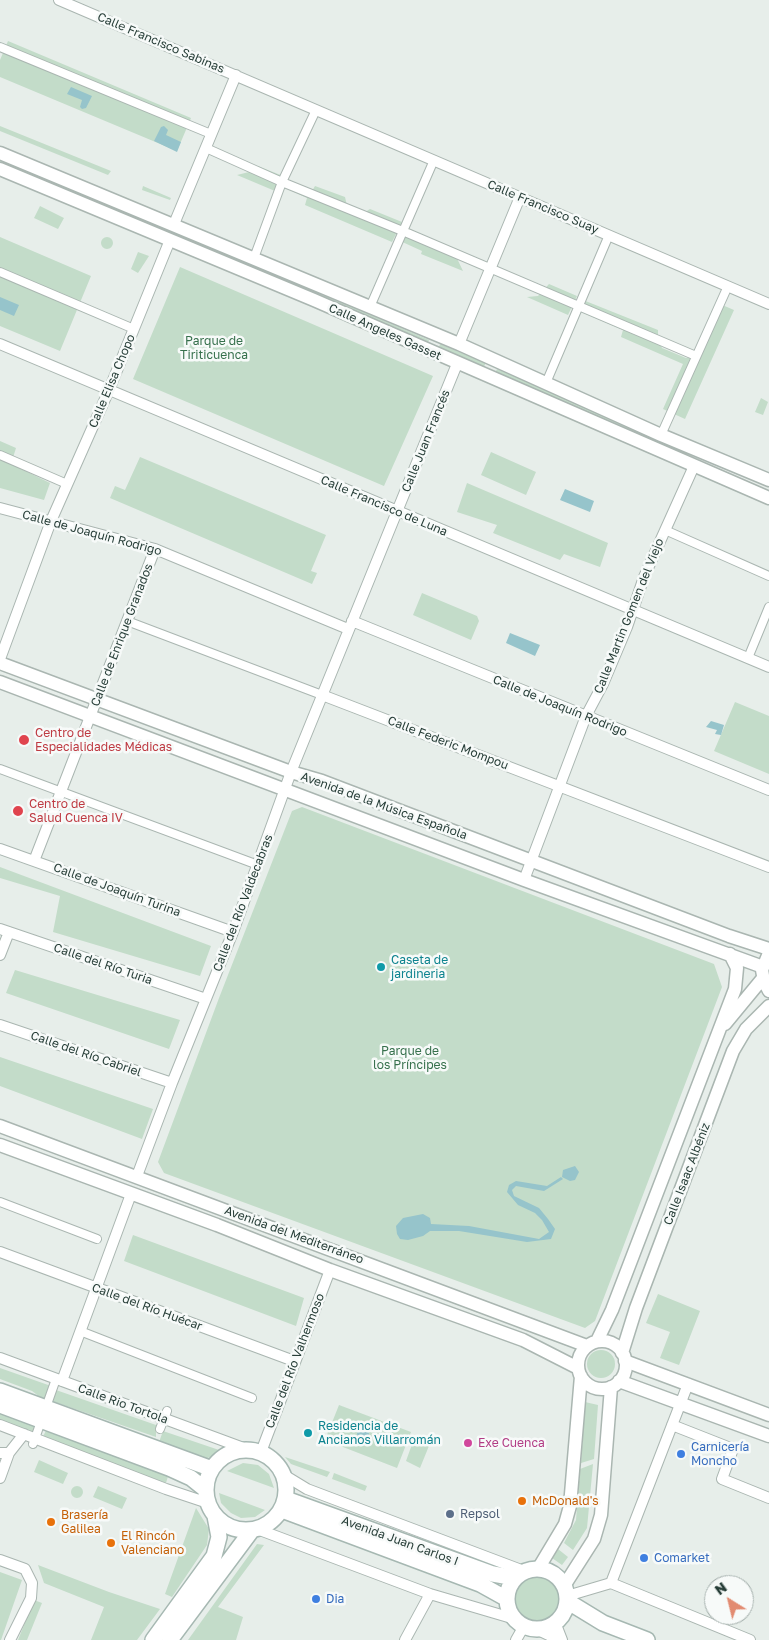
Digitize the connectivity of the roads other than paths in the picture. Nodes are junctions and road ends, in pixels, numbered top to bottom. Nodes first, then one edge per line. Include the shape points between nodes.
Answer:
1 (59, 0) edge
2 (0, 47) edge
3 (236, 75) junction
4 (316, 110) junction
5 (211, 134) junction
6 (206, 148) junction
7 (0, 153) edge
8 (434, 160) junction
9 (0, 169) edge
10 (282, 182) junction
11 (520, 197) junction
12 (174, 224) junction
13 (405, 232) junction
14 (609, 235) junction
15 (170, 240) junction
16 (254, 258) junction
17 (491, 268) junction
18 (0, 272) edge
19 (728, 286) junction
20 (769, 304) edge
21 (370, 307) junction
22 (580, 307) junction
23 (134, 329) junction
24 (0, 344) edge
25 (459, 344) junction
26 (696, 356) junction
27 (457, 364) junction
28 (546, 383) junction
29 (110, 390) junction
30 (661, 435) junction
31 (0, 455) edge
32 (694, 466) junction
33 (769, 480) edge
34 (67, 484) junction
35 (769, 498) edge
36 (0, 508) edge
37 (397, 511) junction
38 (51, 521) junction
39 (666, 530) junction
40 (155, 549) junction
41 (769, 576) edge
42 (769, 608) edge
43 (633, 610) junction
44 (127, 620) junction
45 (350, 625) junction
46 (748, 658) junction
47 (0, 659) edge
48 (0, 663) edge
49 (769, 667) edge
50 (0, 682) edge
51 (322, 695) junction
52 (97, 699) junction
53 (90, 716) junction
54 (586, 716) junction
55 (0, 769) edge
56 (291, 772) junction
57 (559, 786) junction
58 (285, 789) junction
59 (769, 790) edge
60 (61, 792) junction
61 (0, 849) edge
62 (34, 861) junction
63 (532, 862) junction
64 (258, 865) junction
65 (769, 867) edge
66 (524, 880) junction
67 (4, 931) edge
68 (233, 932) junction
69 (769, 948) edge
70 (769, 953) edge
71 (730, 954) junction
72 (0, 956) edge
73 (763, 972) junction
74 (769, 991) edge
75 (206, 999) junction
76 (769, 1006) edge
77 (0, 1025) edge
78 (718, 1033) junction
79 (172, 1083) junction
80 (0, 1126) edge
81 (0, 1144) edge
82 (137, 1176) junction
83 (130, 1194) junction
84 (0, 1202) edge
85 (97, 1239) dead end
86 (0, 1252) edge
87 (330, 1270) junction
88 (96, 1288) junction
89 (80, 1331) junction
90 (592, 1343) junction
91 (624, 1357) junction
92 (0, 1358) edge
93 (294, 1361) junction
94 (579, 1372) junction
95 (59, 1380) junction
96 (615, 1384) junction
97 (688, 1384) junction
98 (0, 1391) edge
99 (252, 1398) dead end
100 (680, 1403) junction
101 (0, 1405) edge
102 (44, 1414) junction
103 (769, 1415) edge
104 (0, 1425) edge
105 (672, 1425) junction
106 (24, 1434) junction
107 (769, 1436) edge
108 (34, 1441) junction
109 (254, 1451) junction
110 (5, 1453) edge
111 (212, 1469) junction
112 (284, 1475) junction
113 (0, 1478) edge
114 (769, 1498) edge
115 (209, 1503) junction
116 (284, 1504) junction
117 (255, 1529) junction
118 (0, 1560) edge
119 (526, 1573) junction
120 (611, 1583) junction
121 (430, 1594) junction
122 (566, 1595) junction
123 (506, 1599) junction
124 (558, 1619) junction
125 (602, 1623) junction
126 (525, 1625) junction
127 (10, 1640) edge
128 (153, 1640) edge
129 (170, 1640) edge
130 (404, 1640) edge
131 (516, 1640) edge
132 (561, 1640) edge
133 (647, 1640) edge
134 (750, 1640) edge

1 - 3 street, Calle Francisco Sabinas
2 - 5 street
3 - 4 street, Calle Francisco Suay
3 - 5 street
4 - 8 street, Calle Francisco Suay
4 - 10 street
5 - 6 street
6 - 10 street
6 - 12 street
7 - 12 street, Calle Angeles Gasset
8 - 11 street, Calle Francisco Suay
8 - 13 street
9 - 15 street, Calle Angeles Gasset
10 - 13 street
10 - 16 street
11 - 14 street, Calle Francisco Suay
11 - 17 street
12 - 16 street, Calle Angeles Gasset
13 - 17 street
13 - 21 street
14 - 19 street, Calle Francisco Suay
14 - 22 street
15 - 23 street, Calle Elisa Chopo
15 - 27 street, Calle Angeles Gasset
16 - 21 street, Calle Angeles Gasset
17 - 22 street
17 - 25 street
18 - 23 street
19 - 20 street, Calle Francisco Suay
19 - 26 street
21 - 25 street, Calle Angeles Gasset
22 - 26 street
22 - 28 street
23 - 29 street, Calle Elisa Chopo
24 - 29 street, Calle Francisco de Luna
25 - 28 street, Calle Angeles Gasset
26 - 30 street
27 - 32 street, Calle Angeles Gasset
27 - 37 street, Calle Juan Francés
28 - 30 street, Calle Angeles Gasset
29 - 34 street, Calle Elisa Chopo
29 - 37 street, Calle Francisco de Luna
30 - 33 street, Calle Angeles Gasset
31 - 34 street
32 - 35 street, Calle Angeles Gasset
32 - 39 street, Calle Martin Gomen del Viejo
34 - 38 street, Calle Elisa Chopo
36 - 38 street, Calle de Joaquín Rodrigo
37 - 43 street, Calle Francisco de Luna
37 - 45 street, Calle Juan Francés
38 - 40 street, Calle de Joaquín Rodrigo
38 - 47 street, Calle Elisa Chopo
39 - 41 street
39 - 43 street, Calle Martin Gomen del Viejo
40 - 44 street, Calle de Enrique Granados
40 - 45 street, Calle de Joaquín Rodrigo
42 - 46 street
43 - 46 street, Calle Francisco de Luna
43 - 54 street, Calle Martin Gomen del Viejo via 603,684
44 - 51 street, Calle Federic Mompou
44 - 52 street, Calle de Enrique Granados
45 - 51 street, Calle del Río Valdecabras
45 - 54 street, Calle de Joaquín Rodrigo
46 - 49 street, Calle Francisco de Luna
48 - 52 street, Avenida de la Música Española
50 - 53 street, Avenida de la Música Española
51 - 56 street, Calle del Río Valdecabras
51 - 57 street, Calle Federic Mompou
52 - 53 street, Calle de Enrique Granados
52 - 56 street, Avenida de la Música Española
53 - 58 street, Avenida de la Música Española
53 - 60 street, Calle de Enrique Granados
54 - 57 street, Calle Martin Gomen del Viejo
54 - 59 street, Calle de Joaquín Rodrigo
55 - 60 street
56 - 58 street, Calle del Río Valdecabras
56 - 63 street, Avenida de la Música Española
57 - 63 street, Calle Martin Gomen del Viejo
57 - 65 street, Calle Federic Mompou
58 - 64 street, Calle del Río Valdecabras
58 - 66 street, Avenida de la Música Española
60 - 62 street, Calle de Enrique Granados
60 - 64 street
61 - 62 street, Calle de Joaquín Turina
62 - 68 street, Calle de Joaquín Turina
63 - 66 street, Calle Martin Gomen del Viejo
63 - 69 street, Avenida de la Música Española
64 - 68 street, Calle del Río Valdecabras
66 - 71 street, Avenida de la Música Española
67 - 72 street
67 - 75 street, Calle del Río Turia
68 - 75 street, Calle del Río Valdecabras
70 - 73 street, Calle Isaac Albéniz
71 - 73 street, Avenida de la Música Española
71 - 78 street, Calle Isaac Albéniz via 736,964 738,978
73 - 74 street
73 - 78 street, Calle Isaac Albéniz
75 - 79 street, Calle del Río Valdecabras
76 - 91 street, Calle Isaac Albéniz via 746,1029 733,1051 636,1308
77 - 79 street, Calle del Río Cabriel
78 - 90 street, Calle Isaac Albéniz via 612,1310
79 - 82 street, Calle del Río Valdecabras
80 - 82 street, Avenida del Mediterráneo
81 - 83 street, Avenida del Mediterráneo
82 - 90 street, Avenida del Mediterráneo
83 - 87 street, Avenida del Mediterráneo
83 - 88 street
84 - 85 street
86 - 88 street, Calle del Río Huécar
87 - 93 street, Calle del Río Valhermoso
87 - 94 street, Avenida del Mediterráneo via 523,1340
88 - 89 street
88 - 93 street, Calle del Río Huécar
89 - 95 street
89 - 99 street
90 - 91 street via 612,1343
90 - 94 street via 580,1356
91 - 96 street via 624,1372
91 - 97 street
92 - 95 street, Calle Rio Tortola
93 - 109 street, Calle del Río Valhermoso
94 - 96 street via 594,1387
94 - 119 street via 570,1506 565,1524
95 - 102 street
95 - 109 street, Calle Rio Tortola
96 - 100 street
96 - 122 street via 600,1515 594,1539
97 - 100 street
97 - 103 street
98 - 102 main road
100 - 105 street
100 - 107 street
101 - 102 main road
102 - 108 street
102 - 111 main road
102 - 115 main road via 191,1478
104 - 106 street
105 - 114 street via 733,1449 722,1479
105 - 120 street
106 - 108 street
106 - 110 street
108 - 115 street
109 - 111 main road via 227,1455
109 - 112 main road via 276,1463
110 - 113 street
111 - 115 main road
112 - 116 main road via 287,1487
112 - 119 street via 307,1489
115 - 117 main road via 234,1528
115 - 128 main road via 219,1537 214,1556
116 - 117 main road via 273,1520
116 - 119 main road, Avenida Juan Carlos I via 493,1574
116 - 123 main road, Avenida Juan Carlos I via 480,1584
117 - 121 street
117 - 129 main road
118 - 127 street via 25,1569 32,1583 31,1598
119 - 122 main road via 553,1574
119 - 123 main road via 509,1588
120 - 122 street
120 - 134 street
121 - 126 street
121 - 130 street
122 - 124 main road
122 - 125 main road
123 - 126 main road via 508,1609
124 - 125 main road
124 - 126 main road via 545,1628
124 - 132 street
125 - 133 main road
126 - 131 street
126 - 132 street

